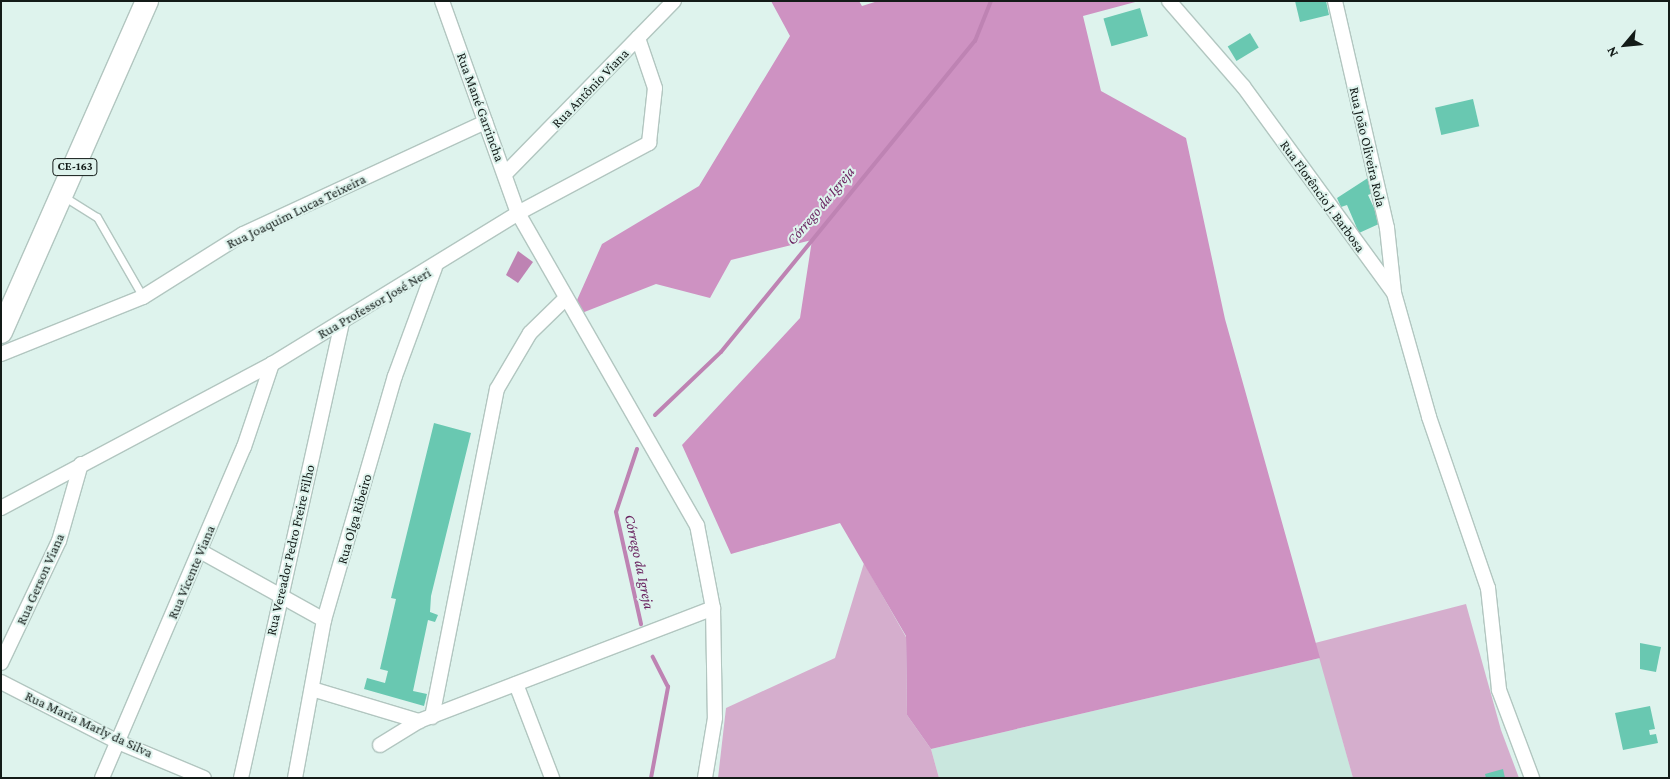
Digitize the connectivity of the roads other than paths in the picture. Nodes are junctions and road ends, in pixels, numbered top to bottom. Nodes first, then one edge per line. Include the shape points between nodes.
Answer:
1 (147, 1) edge
2 (442, 1) edge
3 (674, 1) edge
4 (1169, 1) edge
5 (1335, 1) edge
6 (638, 38) junction
7 (485, 122) junction
8 (505, 174) junction
9 (63, 196) junction
10 (518, 213) junction
11 (436, 267) junction
12 (1394, 293) junction
13 (143, 297) junction
14 (565, 299) junction
15 (342, 322) junction
16 (1, 332) edge
17 (1, 354) edge
18 (272, 364) junction
19 (81, 464) junction
20 (1, 508) edge
21 (200, 551) junction
22 (280, 595) junction
23 (713, 608) junction
24 (324, 620) junction
25 (1, 663) edge
26 (1, 682) edge
27 (516, 684) junction
28 (312, 689) junction
29 (432, 717) junction
30 (419, 721) junction
31 (118, 742) junction
32 (380, 745) dead end
33 (102, 778) edge
34 (204, 778) edge
35 (242, 778) edge
36 (295, 778) edge
37 (552, 778) edge
38 (705, 778) edge
39 (1532, 778) edge

1 - 9 main road, CE-163
2 - 7 street, Rua Mané Garrincha
3 - 6 street, Rua Antônio Viana
4 - 12 street, Rua Florêncio J. Barbosa via 1243,86
5 - 12 street, Rua João Oliveira Rola via 1387,228
6 - 8 street, Rua Antônio Viana
6 - 10 street, Rua Professor José Neri via 655,88 649,143
7 - 8 street, Rua Mané Garrincha
7 - 13 street, Rua Joaquim Lucas Teixeira via 243,234
8 - 10 street, Rua Mané Garrincha
9 - 13 lane via 97,217
9 - 16 main road, CE-163
10 - 11 street, Rua Professor José Neri
10 - 14 street, Rua Mané Garrincha
11 - 15 street, Rua Professor José Neri
11 - 24 street, Rua Olga Ribeiro via 395,376
12 - 39 street, Rua Florêncio J. Barbosa via 1429,417 1488,588 1499,690
13 - 17 street, Rua Joaquim Lucas Teixeira
14 - 23 street, Rua Mané Garrincha via 697,525
14 - 29 street via 530,332 497,389
15 - 18 street, Rua Professor José Neri
15 - 22 street, Rua Vereador Pedro Freire Filho
18 - 19 street, Rua Professor José Neri
18 - 21 street, Rua Vicente Viana via 244,447
19 - 20 street, Rua Professor José Neri
19 - 25 street, Rua Gerson Viana via 59,541
21 - 22 street
21 - 31 street, Rua Vicente Viana
22 - 24 street
22 - 35 street, Rua Vereador Pedro Freire Filho
23 - 27 street
23 - 38 street, Rua Mané Garrincha via 715,718
24 - 28 street, Rua Olga Ribeiro
26 - 31 street, Rua Maria Marly da Silva
27 - 29 street
27 - 37 street
28 - 30 street
28 - 36 street, Rua Olga Ribeiro
29 - 30 street
30 - 32 street
31 - 33 street, Rua Vicente Viana
31 - 34 street, Rua Maria Marly da Silva

